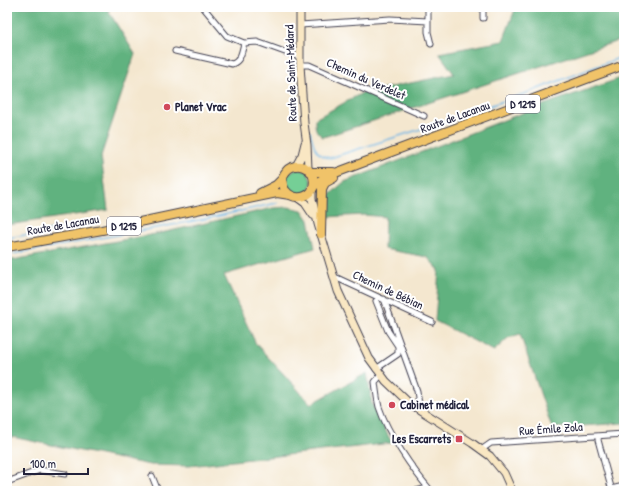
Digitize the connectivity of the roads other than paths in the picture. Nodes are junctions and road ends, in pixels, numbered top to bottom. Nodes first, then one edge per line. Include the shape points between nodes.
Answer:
1 (203, 7) edge
2 (300, 7) edge
3 (428, 7) edge
4 (483, 7) edge
5 (483, 18) dead end
6 (428, 21) junction
7 (300, 26) junction
8 (244, 43) junction
9 (431, 44) dead end
10 (175, 51) dead end
11 (300, 56) junction
12 (300, 65) junction
13 (624, 65) edge
14 (424, 116) dead end
15 (306, 137) junction
16 (376, 159) junction
17 (296, 166) junction
18 (310, 171) junction
19 (338, 172) junction
20 (283, 178) junction
21 (313, 189) junction
22 (294, 196) junction
23 (241, 201) junction
24 (318, 224) junction
25 (321, 234) junction
26 (7, 247) edge
27 (334, 278) junction
28 (384, 300) junction
29 (376, 301) dead end
30 (432, 322) dead end
31 (376, 369) junction
32 (381, 376) junction
33 (420, 411) junction
34 (624, 434) edge
35 (599, 436) junction
36 (481, 450) junction
37 (65, 474) dead end
38 (152, 476) dead end
39 (7, 482) edge
40 (624, 486) edge
41 (429, 490) edge
42 (612, 490) edge
43 (158, 491) edge
44 (416, 491) edge
45 (512, 491) edge

1 - 8 street via 227,36
2 - 7 street, Route de Saint-Médard
3 - 6 street
4 - 5 street
6 - 7 street via 390,20
6 - 9 street
7 - 11 street, Route de Saint-Médard
8 - 10 street via 238,62 232,64
8 - 11 street via 257,42
11 - 12 street, Route de Saint-Médard
12 - 14 street, Chemin du Verdelet via 309,65
12 - 15 street, Route de Saint-Médard
13 - 16 main road, Route de Lacanau / D 1215
15 - 17 street, Route de Saint-Médard via 302,155
15 - 18 street, Route de Saint-Médard
16 - 19 main road, Route de Lacanau / D 1215
16 - 25 main road via 324,185
17 - 18 main road, Route de Lacanau via 302,166
17 - 20 main road, Route de Lacanau via 286,172
18 - 19 main road, Route de Lacanau / D 1215
18 - 21 main road via 314,179
19 - 21 main road, Route de Lacanau / D 1215 via 321,180
20 - 22 main road via 284,188
20 - 23 main road, Route de Lacanau / D 1215 via 276,186
21 - 22 main road, Route de Lacanau via 306,195
21 - 24 street via 312,199
22 - 23 main road, Route de Lacanau / D 1215 via 276,194
22 - 24 street via 310,208
23 - 26 main road, Route de Lacanau / D 1215
24 - 25 street
25 - 27 street
27 - 28 street, Chemin de Bébian
27 - 31 street via 365,352
28 - 30 street, Chemin de Bébian
28 - 33 street via 417,391
29 - 31 street via 399,351
31 - 32 street
32 - 33 street
32 - 41 street via 375,382 379,405 387,426
33 - 36 street
34 - 35 street, Rue Émile Zola
35 - 36 street, Rue Émile Zola via 491,443
35 - 42 street
36 - 45 street via 501,469
37 - 39 street via 40,470
38 - 43 street
40 - 42 street
41 - 44 street

